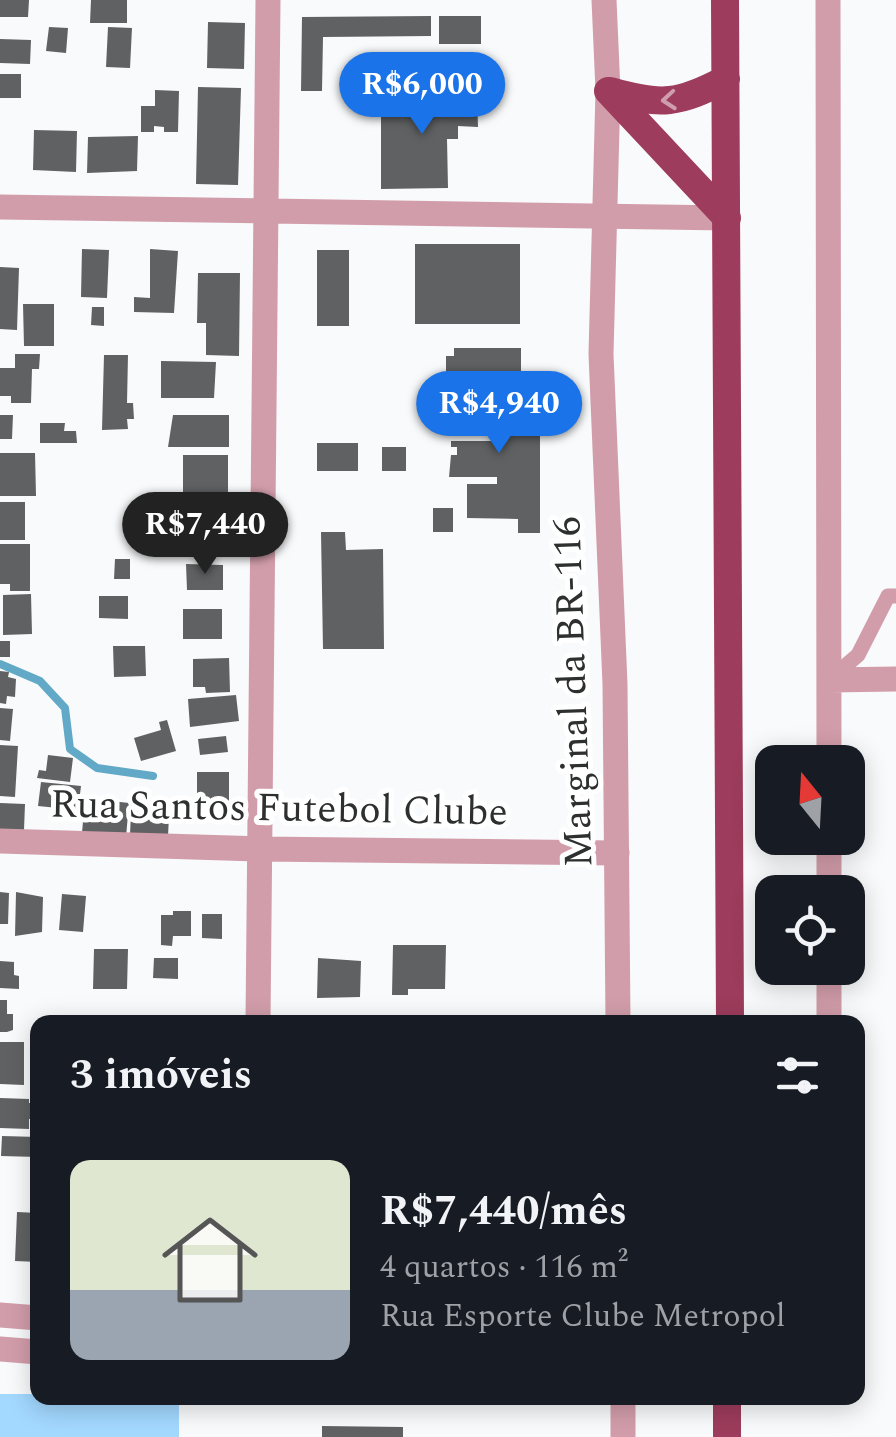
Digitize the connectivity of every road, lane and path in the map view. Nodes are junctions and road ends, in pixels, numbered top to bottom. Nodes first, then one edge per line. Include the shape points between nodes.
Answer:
1 (268, 0) edge
2 (604, 0) edge
3 (724, 0) edge
4 (828, 0) edge
5 (726, 79) junction
6 (608, 90) junction
7 (0, 207) edge
8 (266, 211) junction
9 (607, 216) junction
10 (727, 218) junction
11 (896, 596) edge
12 (896, 679) edge
13 (829, 680) junction
14 (829, 745) edge
15 (0, 841) edge
16 (260, 849) junction
17 (616, 852) junction
18 (830, 985) edge
19 (258, 1015) edge
20 (618, 1015) edge
21 (730, 1015) edge
22 (830, 1015) edge
23 (0, 1314) edge
24 (30, 1317) edge
25 (0, 1349) edge
26 (30, 1351) edge
27 (623, 1405) edge
28 (728, 1405) edge
29 (623, 1437) edge
30 (727, 1437) edge

1 - 8 street
2 - 6 street, Marginal da BR-116
3 - 5 highway
4 - 13 street
5 -> 6 highway via 668,103
5 - 10 highway
6 - 9 street, Marginal da BR-116
6 - 10 highway
7 - 8 street
8 - 9 street
8 - 16 street
9 - 10 street
9 - 17 street, Marginal da BR-116 via 601,354
10 - 21 highway
11 - 13 lane via 888,596 858,655
12 - 13 street
13 - 14 street
15 - 16 street, Rua Santos Futebol Clube
16 - 17 street, Rua Santos Futebol Clube
16 - 19 street
17 - 20 street, Marginal da BR-116
18 - 22 street
23 - 24 street
25 - 26 street
27 - 29 street
28 - 30 highway

